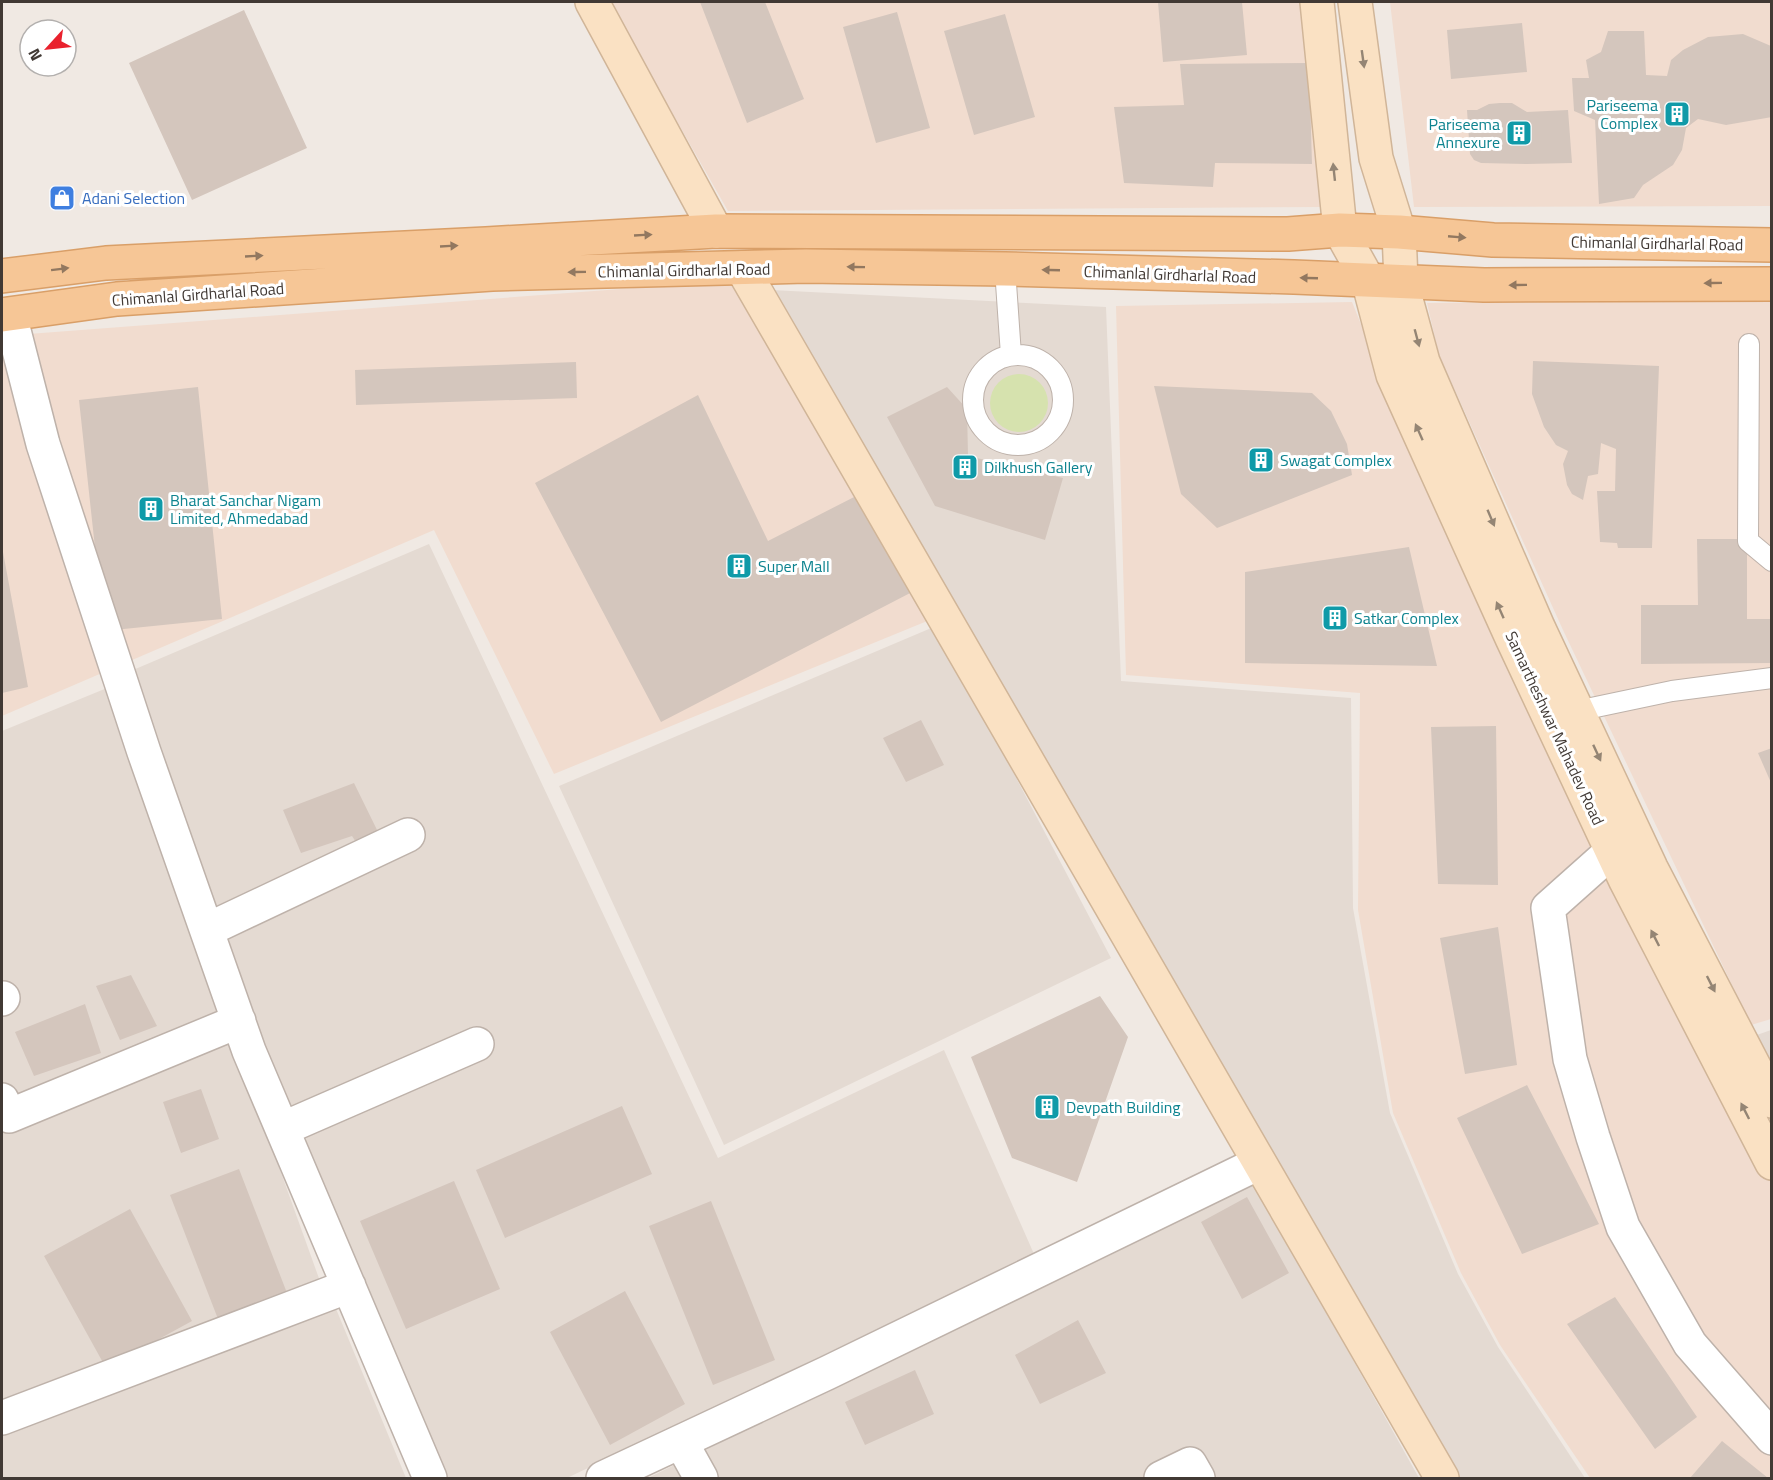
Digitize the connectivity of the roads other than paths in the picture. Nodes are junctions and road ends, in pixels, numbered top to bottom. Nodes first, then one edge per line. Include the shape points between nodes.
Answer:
1 (592, 2) edge
2 (1317, 2) edge
3 (1355, 2) edge
4 (1340, 230) junction
5 (716, 231) junction
6 (1399, 232) junction
7 (1772, 245) edge
8 (742, 268) junction
9 (1005, 269) junction
10 (2, 276) edge
11 (1368, 280) junction
12 (1401, 281) junction
13 (1772, 284) edge
14 (6, 315) edge
15 (1749, 344) dead end
16 (1011, 355) junction
17 (1772, 561) edge
18 (1772, 678) edge
19 (1577, 711) junction
20 (408, 835) dead end
21 (1612, 851) junction
22 (207, 930) junction
23 (239, 1021) junction
24 (477, 1044) dead end
25 (2, 1100) edge
26 (1772, 1101) edge
27 (282, 1129) junction
28 (1259, 1163) junction
29 (1772, 1163) edge
30 (349, 1286) junction
31 (2, 1418) edge
32 (1772, 1438) edge
33 (681, 1442) junction
34 (430, 1479) edge
35 (603, 1479) edge
36 (701, 1479) edge
37 (1161, 1479) edge
38 (1198, 1479) edge
39 (1442, 1479) edge

1 - 5 main road
4 -> 2 main road
3 -> 6 main road, Samartheshwar Mahadev Road via 1376,158
4 - 5 main road, Chimanlal Girdharlal Road via 1288,234
4 - 6 main road, Chimanlal Girdharlal Road
4 - 11 main road, Samartheshwar Mahadev Road
10 -> 5 main road, Chimanlal Girdharlal Road via 106,263
6 -> 7 main road, Chimanlal Girdharlal Road via 1493,240
6 - 12 main road, Samartheshwar Mahadev Road
9 -> 8 main road, Chimanlal Girdharlal Road
8 -> 14 main road, Chimanlal Girdharlal Road via 492,274 117,299
8 - 28 main road
11 -> 9 main road, Chimanlal Girdharlal Road
9 - 16 lane
11 - 12 main road, Chimanlal Girdharlal Road
21 -> 11 main road, Samartheshwar Mahadev Road via 1393,375
13 -> 12 main road via 1484,285
12 -> 19 main road, Samartheshwar Mahadev Road via 1423,362
14 - 22 street via 43,444
15 - 17 lane via 1748,541
16 - 16 lane via 987,367 977,379 973,405 977,420 993,438 1016,446 1031,444 1057,424 1063,405 1062,389 1058,379 1040,361
18 - 19 lane via 1672,691
19 -> 26 main road, Samartheshwar Mahadev Road via 1651,868
20 - 22 street
29 -> 21 main road, Samartheshwar Mahadev Road
21 - 32 street via 1548,908 1570,1059 1623,1227 1690,1344
22 - 23 street
23 - 25 street via 9,1116
23 - 27 street
24 - 27 street
27 - 30 street
28 - 33 street
28 - 39 main road
30 - 31 street
30 - 34 street
33 - 35 street
33 - 36 street
37 - 38 street via 1190,1464

